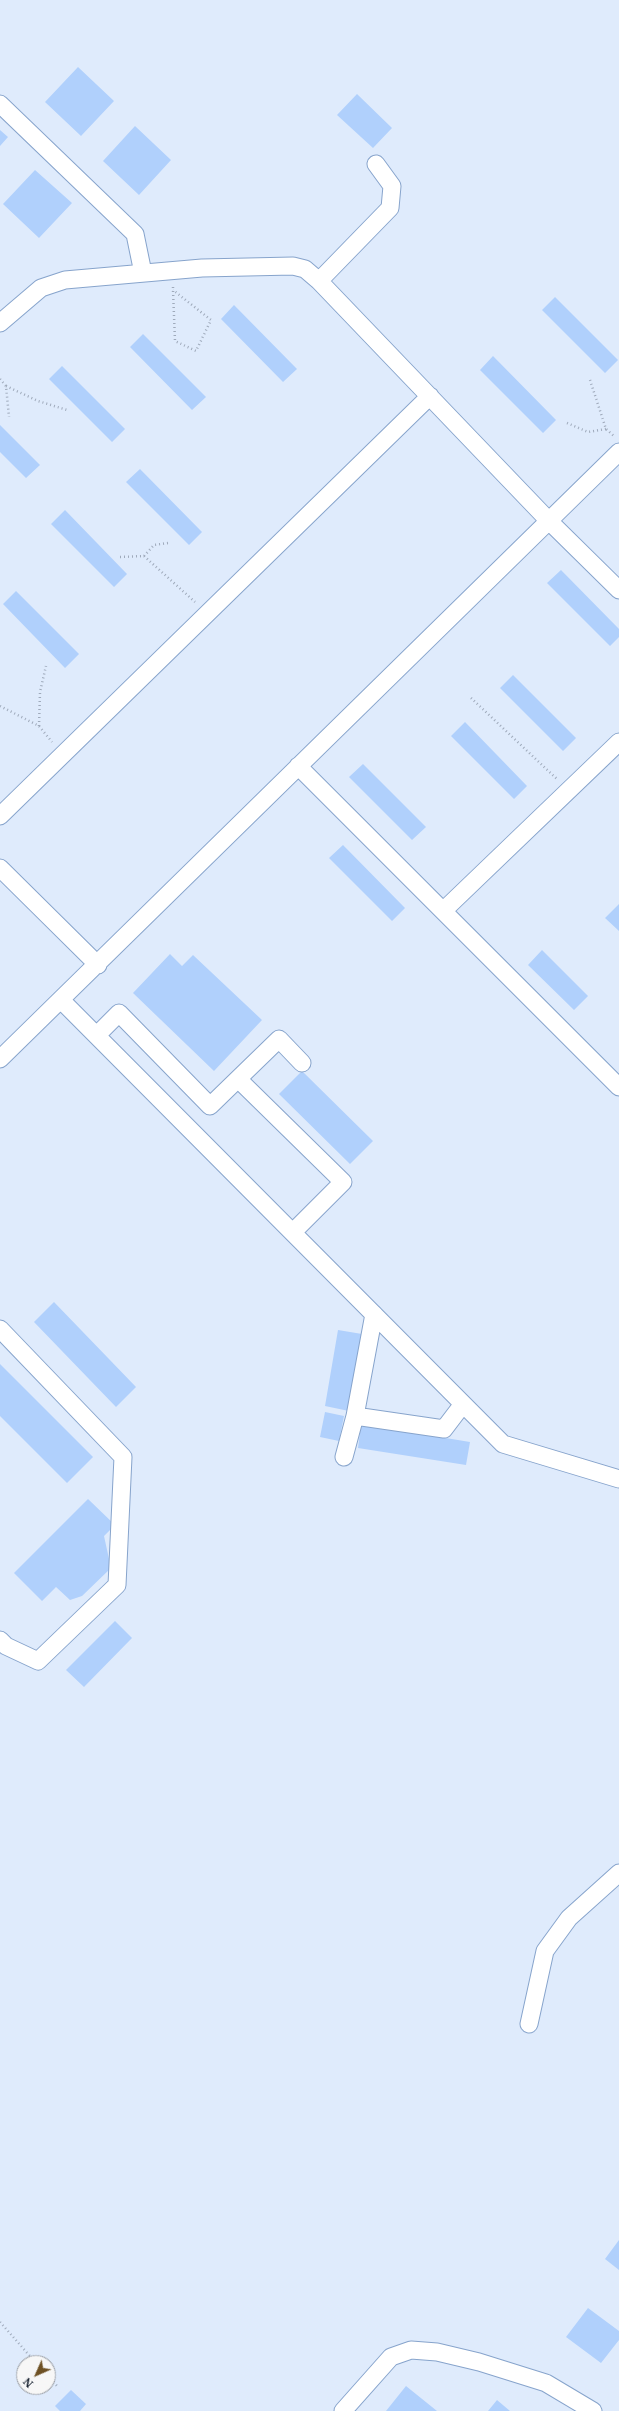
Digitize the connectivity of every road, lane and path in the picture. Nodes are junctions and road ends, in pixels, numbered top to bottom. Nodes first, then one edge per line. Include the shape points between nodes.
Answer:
1 (0, 104) edge
2 (376, 164) dead end
3 (172, 270) junction
4 (143, 273) junction
5 (319, 281) junction
6 (173, 290) junction
7 (0, 323) edge
8 (0, 379) edge
9 (590, 380) dead end
10 (6, 386) junction
11 (430, 396) junction
12 (67, 410) dead end
13 (9, 417) dead end
14 (567, 422) dead end
15 (606, 429) junction
16 (619, 441) edge
17 (619, 452) edge
18 (550, 522) junction
19 (168, 543) dead end
20 (144, 556) junction
21 (120, 557) dead end
22 (619, 590) edge
23 (208, 613) junction
24 (46, 666) dead end
25 (471, 698) dead end
26 (0, 706) edge
27 (38, 726) junction
28 (619, 742) edge
29 (62, 755) junction
30 (298, 766) junction
31 (569, 790) junction
32 (0, 816) edge
33 (0, 868) edge
34 (443, 911) junction
35 (98, 965) junction
36 (61, 1000) junction
37 (97, 1035) junction
38 (0, 1059) edge
39 (302, 1062) dead end
40 (238, 1079) junction
41 (619, 1087) edge
42 (293, 1232) junction
43 (374, 1314) junction
44 (0, 1329) edge
45 (463, 1404) junction
46 (355, 1416) junction
47 (344, 1457) dead end
48 (619, 1479) edge
49 (0, 1640) edge
50 (619, 1873) edge
51 (529, 2024) dead end
52 (0, 2322) edge
53 (29, 2355) edge
54 (590, 2410) edge
55 (343, 2411) edge

1 - 4 street via 135,234
2 - 5 street via 392,186 390,208
3 - 4 street
3 - 5 street via 293,266 305,269
3 - 6 path
4 - 7 street via 65,280 41,288
5 - 11 street
6 - 6 path via 175,341 196,351 211,320
8 - 10 path
9 - 15 path
10 - 12 path via 38,401
10 - 13 path
11 - 18 street
11 - 23 street
14 - 15 path via 588,432
15 - 16 path
17 - 18 street
18 - 22 street
18 - 30 street
19 - 20 path via 154,545
20 - 21 path
20 - 23 path
23 - 29 street
24 - 27 path via 40,692
25 - 31 path
26 - 27 path
27 - 29 path
28 - 31 street
29 - 32 street
30 - 34 street
30 - 35 street
31 - 34 street
33 - 35 street
34 - 41 street
35 - 36 street
36 - 37 street
36 - 38 street
37 - 40 street via 119,1013 210,1106
37 - 42 street
39 - 40 street via 279,1039
40 - 42 street via 343,1182
42 - 43 street
43 - 45 street
43 - 46 street
44 - 49 street via 123,1457 117,1585 38,1662 6,1646
45 - 46 street via 444,1429
45 - 48 street via 502,1444
46 - 47 street
50 - 51 street via 569,1918 545,1951
52 - 53 path
54 - 55 street via 546,2383 479,2362 437,2352 411,2350 391,2357

